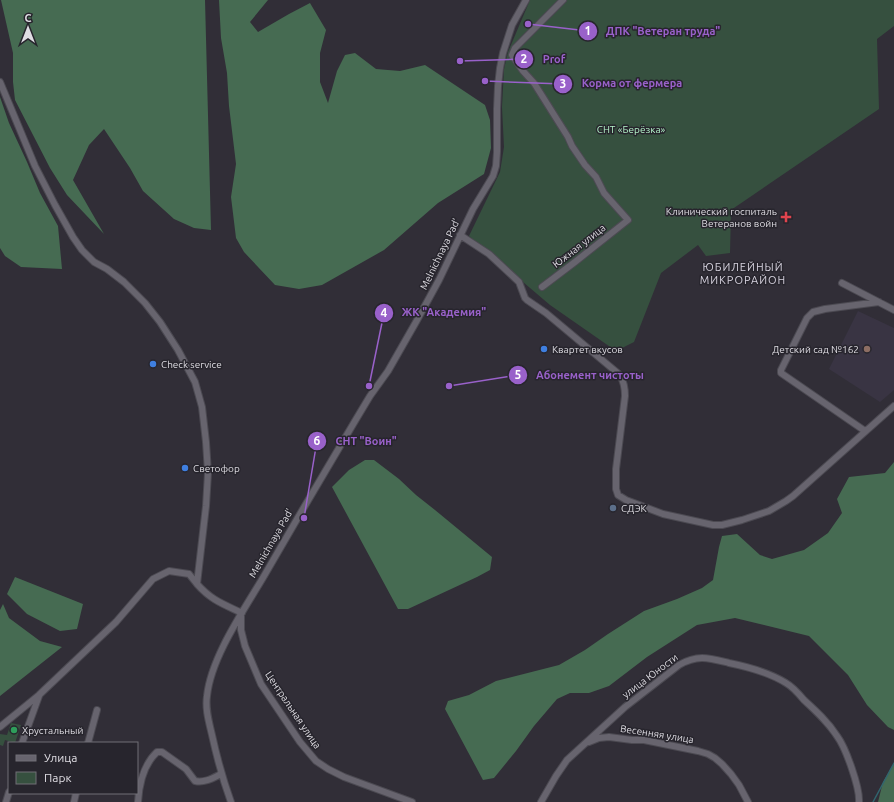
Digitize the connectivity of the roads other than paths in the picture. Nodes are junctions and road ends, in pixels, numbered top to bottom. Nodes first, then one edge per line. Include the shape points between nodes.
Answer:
1 (526, 0) edge
2 (563, 0) edge
3 (0, 82) edge
4 (460, 234) junction
5 (842, 283) dead end
6 (542, 287) dead end
7 (879, 302) junction
8 (894, 310) edge
9 (894, 406) edge
10 (865, 431) junction
11 (197, 584) junction
12 (242, 614) junction
13 (39, 695) junction
14 (98, 710) dead end
15 (0, 727) edge
16 (22, 742) edge
17 (88, 742) edge
18 (588, 742) junction
19 (221, 774) junction
20 (138, 802) edge
21 (231, 802) edge
22 (412, 802) edge
23 (541, 802) edge
24 (748, 802) edge
25 (859, 802) edge

1 - 4 street, Melnichnaya Pad' via 512,25 500,68 496,166 493,176
2 - 6 street, Южная улица via 515,48 512,55 522,71 534,83 604,193 628,220
3 - 11 street via 36,166 73,237 94,262 124,282 145,303 178,350 195,382 202,407 208,473
4 - 10 street via 489,254 519,282 526,300 546,313 620,375 624,382 625,396 616,489 618,495 626,500 664,514 713,525 742,520 768,511 793,496
4 - 12 street, Melnichnaya Pad' via 409,335 355,421
5 - 7 street
7 - 8 street
7 - 10 street via 813,312 807,318 781,370 781,373
9 - 10 street
11 - 12 street via 217,601
11 - 13 street via 189,574 169,571 153,579 116,622
12 - 19 street, Melnichnaya Pad' via 213,668 207,696 206,707
12 - 22 street, Центральная улица via 241,630 245,646 261,684 316,761 344,777
13 - 15 street
13 - 16 street
14 - 17 street
18 - 23 street, улица Юности via 567,760
18 - 24 street, Весенняя улица via 609,737 644,740 708,754 726,769
18 - 25 street, улица Юности via 626,707 679,665 694,658 716,660 760,670 788,684 819,714 839,737 856,781
19 - 20 street via 206,781 195,781 186,768 162,752 157,752 150,760 143,776
19 - 21 street, Melnichnaya Pad'

